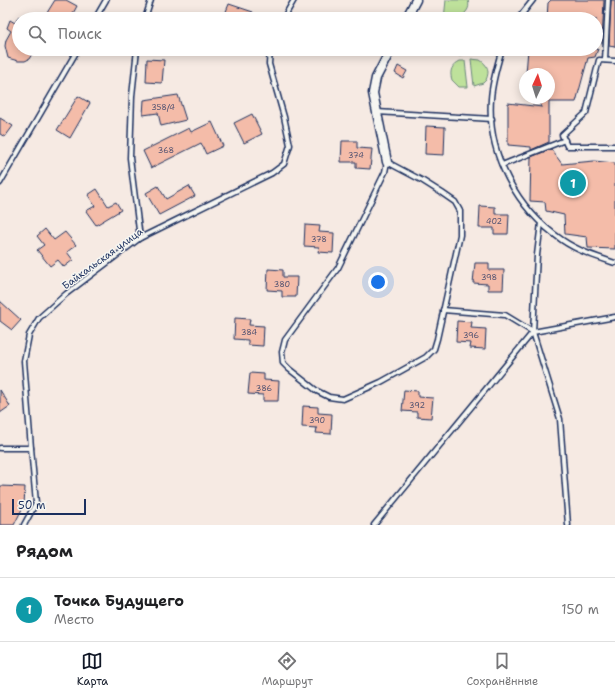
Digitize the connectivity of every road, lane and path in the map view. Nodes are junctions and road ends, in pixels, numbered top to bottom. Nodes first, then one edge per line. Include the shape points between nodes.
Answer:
1 (106, 0) edge
2 (151, 0) edge
3 (294, 0) edge
4 (416, 0) edge
5 (533, 0) edge
6 (608, 0) edge
7 (99, 12) edge
8 (147, 12) edge
9 (287, 12) edge
10 (410, 12) edge
11 (524, 12) edge
12 (74, 56) edge
13 (136, 56) edge
14 (270, 56) edge
15 (387, 56) edge
16 (500, 56) edge
17 (605, 60) junction
18 (615, 60) edge
19 (377, 112) junction
20 (492, 119) junction
21 (564, 140) junction
22 (615, 146) edge
23 (387, 162) junction
24 (502, 165) junction
25 (0, 183) edge
26 (541, 223) junction
27 (140, 238) junction
28 (615, 263) edge
29 (443, 310) junction
30 (615, 317) edge
31 (533, 332) junction
32 (0, 448) edge
33 (31, 448) junction
34 (24, 525) edge
35 (374, 525) edge
36 (568, 525) edge

1 - 7 lane
2 - 8 lane
3 - 9 lane
4 - 10 street
5 - 11 lane
6 - 17 lane
12 - 25 lane
13 - 27 lane via 130,158
14 - 27 lane, Байкальская улица via 269,64 290,145 284,164 272,173
15 - 19 street via 376,78 374,92
16 - 20 lane via 494,73
17 - 18 lane
17 - 21 lane via 599,60 586,113 562,135
19 - 20 lane
19 - 23 street
20 - 24 lane
21 - 22 lane via 567,146
21 - 24 lane
23 - 29 lane via 442,193 455,202 460,211 460,235
23 - 29 lane via 385,172 338,268 285,340 282,352 284,363 328,398 344,399 426,357 434,348
24 - 26 lane via 522,203
26 - 28 lane via 563,241 588,254
26 - 31 lane
27 - 33 lane, Байкальская улица via 66,294 39,318 29,335 24,361
29 - 31 lane via 505,315
30 - 31 lane
31 - 35 lane
31 - 36 lane via 560,419
32 - 33 lane
33 - 34 lane, Байкальская улица via 36,503

